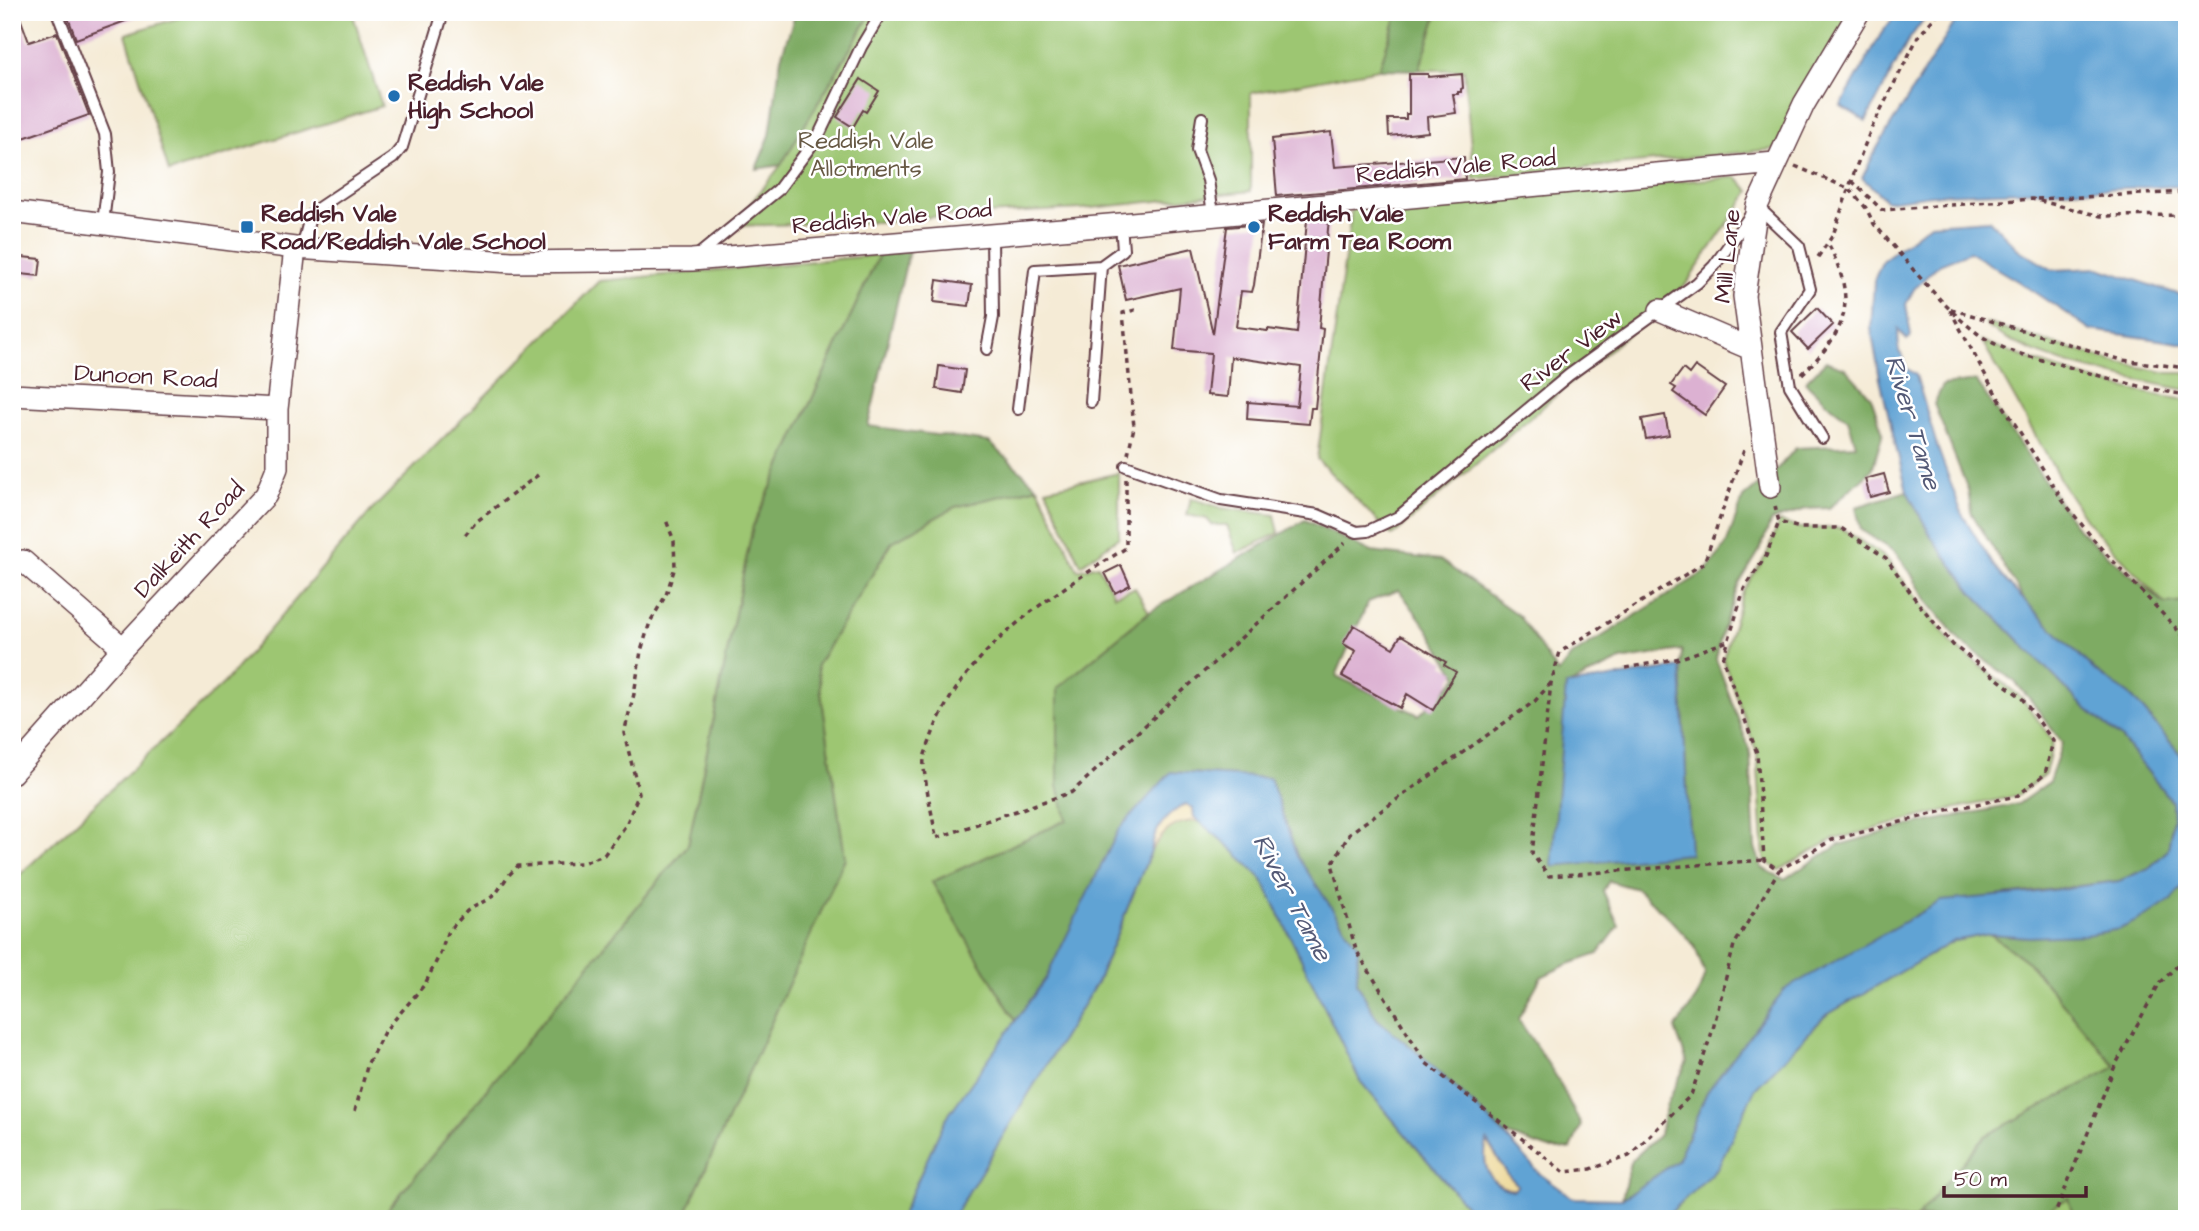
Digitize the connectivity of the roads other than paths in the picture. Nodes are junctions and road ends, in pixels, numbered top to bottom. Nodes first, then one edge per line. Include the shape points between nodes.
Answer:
1 (57, 12) edge
2 (882, 12) edge
3 (1859, 12) edge
4 (442, 16) dead end
5 (1202, 118) dead end
6 (1775, 163) junction
7 (1757, 206) junction
8 (12, 212) edge
9 (1213, 214) junction
10 (103, 223) junction
11 (1121, 224) junction
12 (992, 234) junction
13 (298, 248) junction
14 (692, 260) junction
15 (1101, 266) junction
16 (1660, 310) junction
17 (987, 349) dead end
18 (1751, 349) junction
19 (12, 395) edge
20 (1091, 402) dead end
21 (277, 409) junction
22 (1018, 409) dead end
23 (1822, 438) dead end
24 (1126, 466) road end
25 (1770, 487) road end
26 (23, 561) dead end
27 (123, 649) junction
28 (12, 773) edge

1 - 10 lane via 105,134 109,172
2 - 14 lane via 820,135 778,190
3 - 6 street, Mill Lane
4 - 13 lane via 402,148 317,209
5 - 9 lane via 1197,150
6 - 7 street, Mill Lane
6 - 9 street, Reddish Vale Road
7 - 16 lane, River View via 1714,266
7 - 18 street, Mill Lane via 1744,296
7 - 23 lane via 1799,246 1810,289 1781,332 1790,386
8 - 10 street, Reddish Vale Road
9 - 11 street, Reddish Vale Road
10 - 13 street, Reddish Vale Road
11 - 12 street, Reddish Vale Road
11 - 15 lane via 1123,250
12 - 14 street, Reddish Vale Road
12 - 17 lane via 993,317
13 - 14 street, Reddish Vale Road via 512,262
13 - 21 street, Dalkeith Road
15 - 20 lane
15 - 22 lane via 1035,270
16 - 18 street
16 - 24 lane, River View via 1569,375 1398,517 1368,531 1357,532 1318,515 1221,500
18 - 25 street, Mill Lane
19 - 21 street, Dunoon Road
21 - 27 street, Dalkeith Road via 276,468 266,495
26 - 27 street
27 - 28 street, Dalkeith Road

